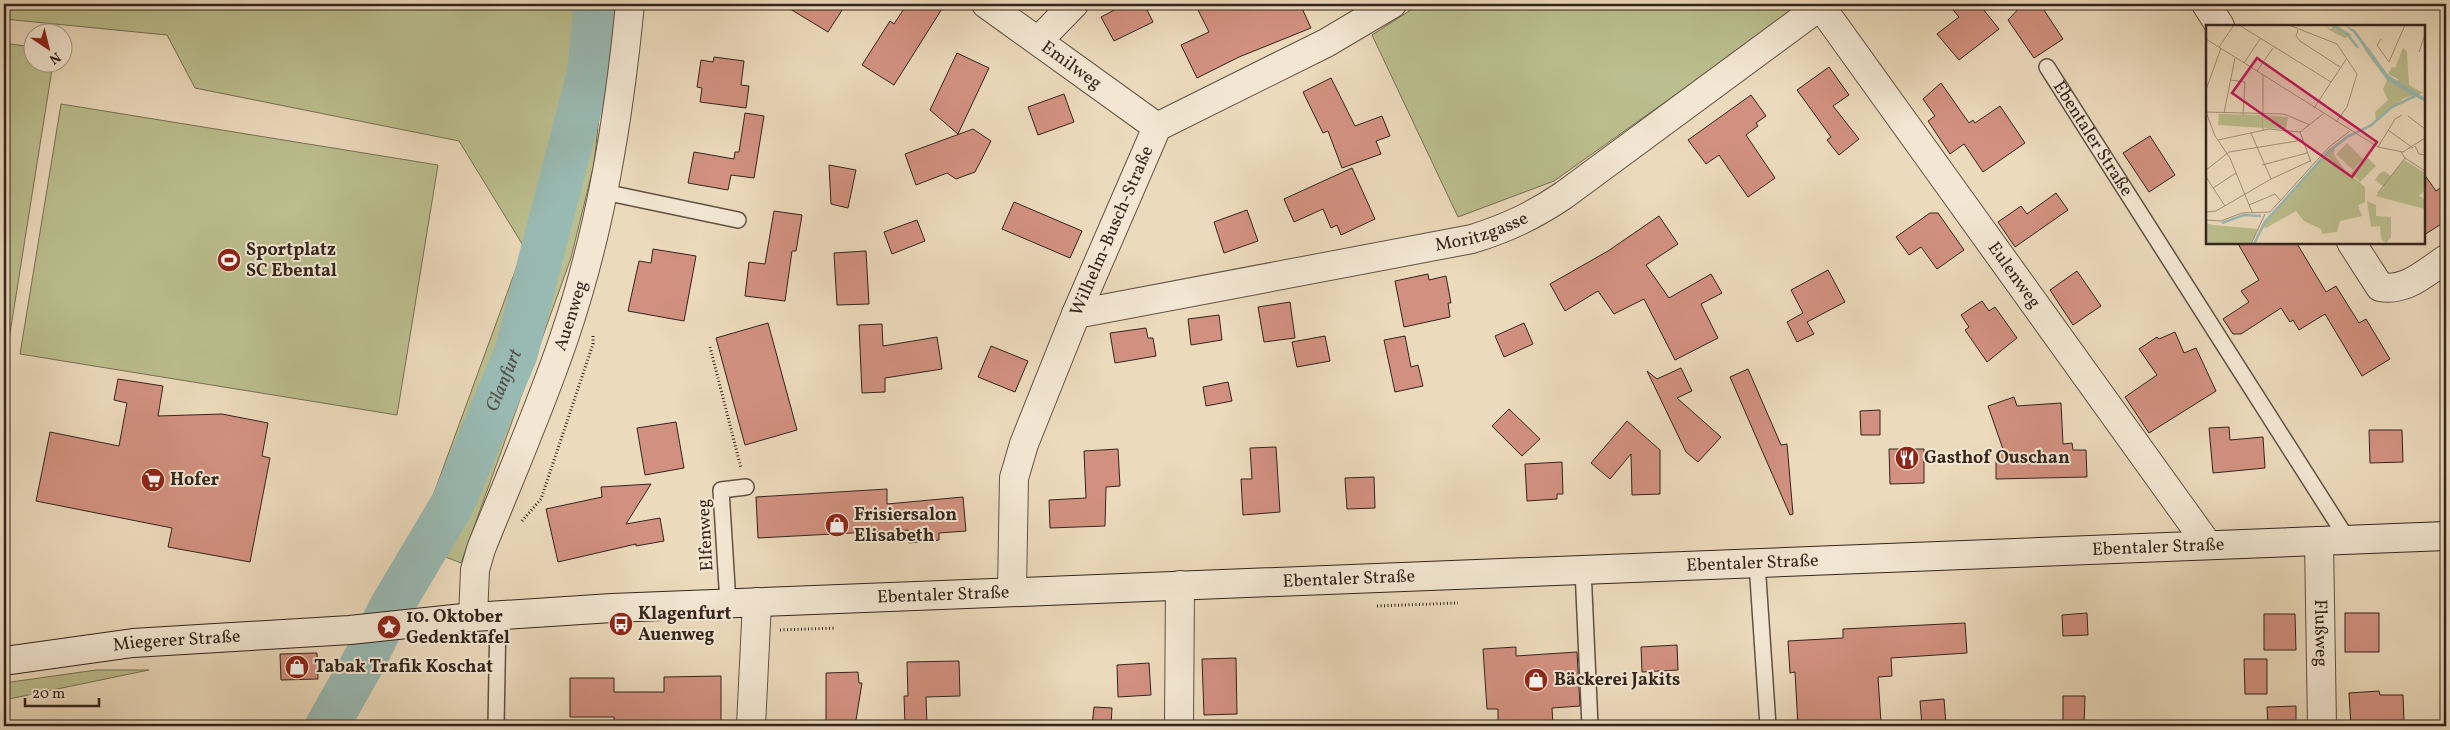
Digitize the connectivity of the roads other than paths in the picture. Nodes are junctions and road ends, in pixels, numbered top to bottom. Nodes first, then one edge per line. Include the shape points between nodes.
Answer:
1 (630, 4) edge
2 (986, 4) edge
3 (1074, 4) edge
4 (1392, 4) edge
5 (1821, 4) edge
6 (2206, 4) edge
7 (2219, 25) edge
8 (1039, 40) junction
9 (2046, 67) dead end
10 (1157, 126) junction
11 (604, 192) junction
12 (738, 220) dead end
13 (2352, 244) edge
14 (2446, 259) edge
15 (1076, 314) junction
16 (746, 488) road end
17 (2446, 536) edge
18 (2348, 540) junction
19 (2319, 541) junction
20 (2208, 545) junction
21 (1757, 563) junction
22 (1583, 569) junction
23 (1180, 586) junction
24 (1012, 591) junction
25 (757, 602) junction
26 (728, 603) junction
27 (485, 617) junction
28 (350, 630) joint
29 (4, 661) edge
30 (496, 726) edge
31 (751, 726) edge
32 (1179, 726) edge
33 (1590, 726) edge
34 (1768, 726) edge
35 (2322, 726) edge

1 - 11 street, Auenweg via 622,84
2 - 8 street, Emilweg
3 - 8 street
4 - 10 street, Wilhelm-Busch-Straße via 1326,43
5 - 15 street, Moritzgasse via 1564,195 1510,227 1462,241
5 - 20 street, Eulenweg
6 - 7 street
8 - 10 street, Emilweg
9 - 18 lane, Ebentaler Straße
10 - 15 street, Wilhelm-Busch-Straße
11 - 12 lane
11 - 27 street, Auenweg via 564,338 475,570
13 - 14 street via 2380,288 2403,287
15 - 24 street, Wilhelm-Busch-Straße via 1024,444 1014,478
16 - 26 lane, Elfenweg via 720,490
17 - 18 street, Ebentaler Straße
18 - 19 street, Ebentaler Straße
19 - 20 street, Ebentaler Straße
19 - 35 street, Flußweg
20 - 21 street, Ebentaler Straße
21 - 22 street, Ebentaler Straße
21 - 34 lane
22 - 23 street, Ebentaler Straße
22 - 33 lane
23 - 24 street, Ebentaler Straße
23 - 32 street
24 - 25 street, Ebentaler Straße
25 - 26 street, Ebentaler Straße
25 - 31 street
26 - 27 street, Ebentaler Straße
27 - 28 street, Ebentaler Straße
27 - 30 lane
28 - 29 street, Miegerer Straße via 133,643

